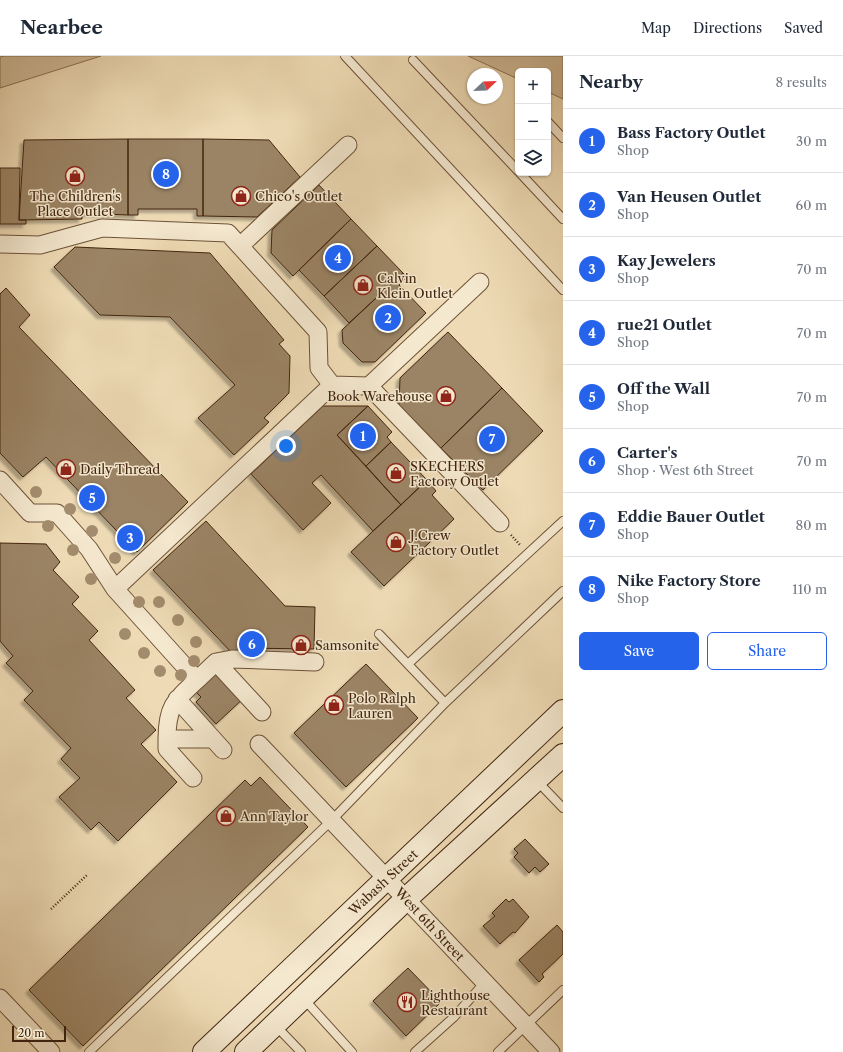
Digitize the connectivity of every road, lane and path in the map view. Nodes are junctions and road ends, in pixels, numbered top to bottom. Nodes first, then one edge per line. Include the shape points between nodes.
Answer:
1 (345, 56) edge
2 (413, 60) dead end
3 (551, 125) edge
4 (563, 138) edge
5 (348, 145) dead end
6 (515, 168) edge
7 (523, 176) edge
8 (563, 219) edge
9 (0, 244) edge
10 (240, 246) junction
11 (480, 282) dead end
12 (563, 290) edge
13 (332, 385) junction
14 (369, 386) junction
15 (3, 487) edge
16 (563, 521) edge
17 (500, 523) joint
18 (528, 553) junction
19 (115, 589) junction
20 (563, 591) edge
21 (379, 634) dead end
22 (216, 662) junction
23 (315, 662) dead end
24 (408, 664) junction
25 (197, 680) junction
26 (176, 699) junction
27 (445, 703) junction
28 (563, 711) edge
29 (262, 712) dead end
30 (167, 739) junction
31 (259, 744) dead end
32 (563, 755) edge
33 (193, 778) dead end
34 (537, 781) junction
35 (563, 808) edge
36 (332, 820) junction
37 (88, 874) dead end
38 (387, 878) junction
39 (406, 899) junction
40 (51, 909) dead end
41 (485, 982) junction
42 (563, 990) edge
43 (0, 998) edge
44 (303, 998) junction
45 (275, 1025) junction
46 (526, 1026) junction
47 (51, 1052) edge
48 (89, 1052) edge
49 (204, 1052) edge
50 (246, 1052) edge
51 (301, 1052) edge
52 (352, 1052) edge
53 (415, 1052) edge
54 (498, 1052) edge
55 (551, 1052) edge

1 - 12 lane
2 - 6 lane
3 - 4 lane
5 - 10 street
7 - 8 lane
9 - 10 street via 40,245 102,228 228,232
10 - 13 street via 318,332 319,368
11 - 14 street
13 - 14 street
13 - 19 street
14 - 17 street
15 - 19 street via 30,513 57,514 90,549
16 - 18 lane
17 - 18 path
18 - 24 lane
19 - 25 street
20 - 27 lane
21 - 24 lane
22 - 23 street via 232,659
22 - 25 street
22 - 29 street
24 - 27 lane
25 - 26 street
26 - 30 street via 167,719
26 - 30 street via 218,744
27 - 36 lane
28 - 38 street, Wabash Street
30 - 33 street via 167,749
31 - 36 street, West 6th Street
32 - 34 street
34 - 35 lane
34 - 39 street
36 - 38 street, West 6th Street
36 - 48 lane
37 - 40 path
38 - 39 street, West 6th Street
38 - 49 street, Wabash Street
39 - 41 street, West 6th Street
39 - 44 street
41 - 46 street, West 6th Street
41 - 53 lane via 454,1017
42 - 46 lane
43 - 47 street
44 - 45 street
44 - 52 lane
45 - 50 street
45 - 51 lane
46 - 54 lane
46 - 55 street, West 6th Street

